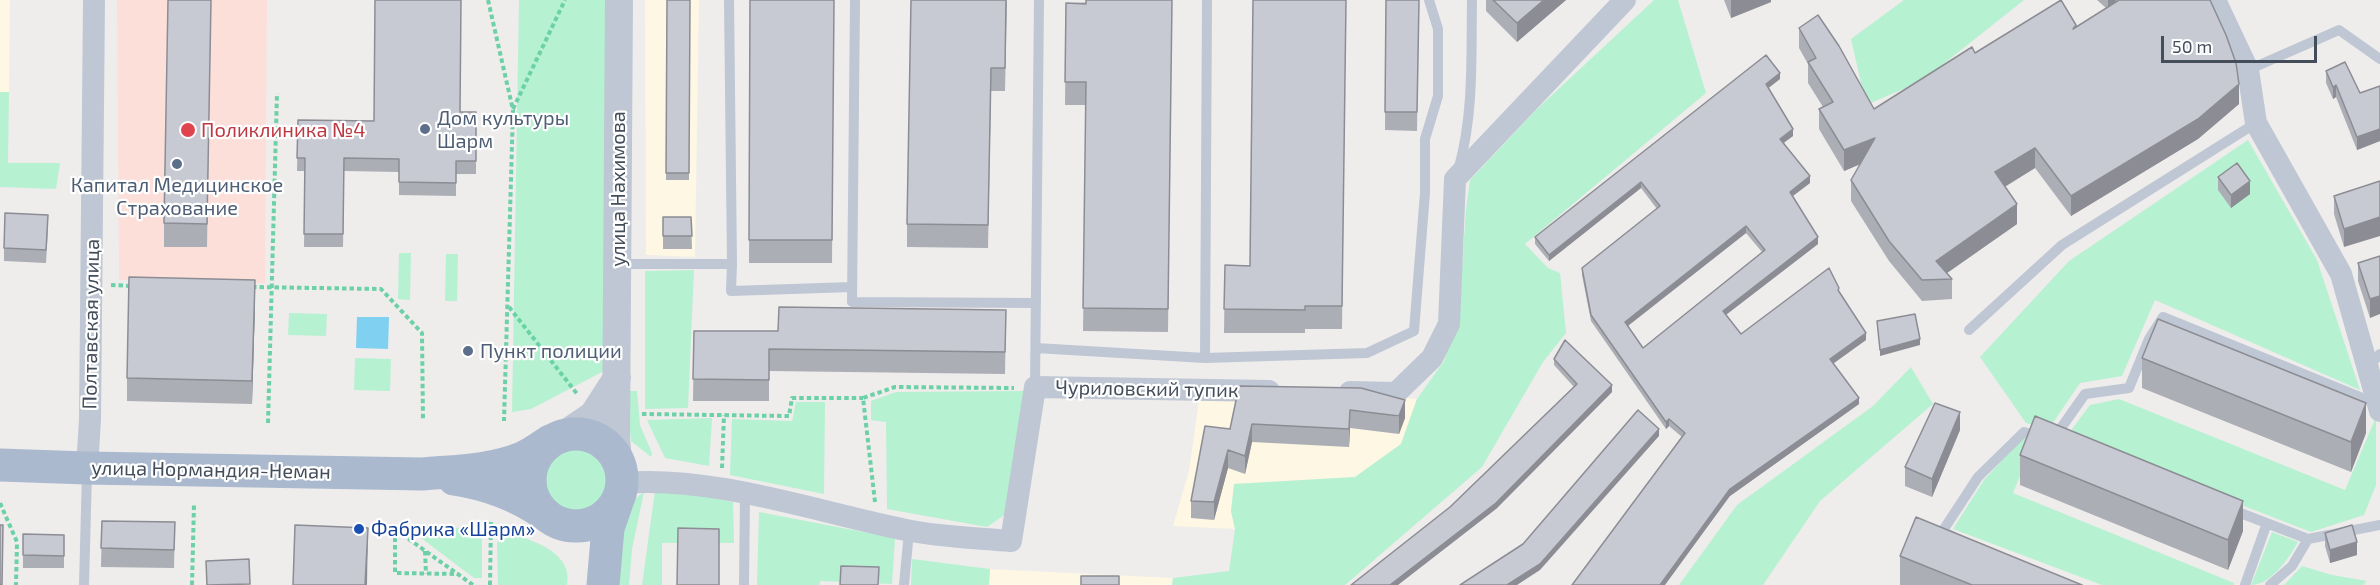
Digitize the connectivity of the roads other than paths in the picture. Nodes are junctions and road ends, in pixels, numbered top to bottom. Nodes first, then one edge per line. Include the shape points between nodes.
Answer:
1 (94, 0) edge
2 (619, 0) edge
3 (729, 0) edge
4 (855, 0) edge
5 (1039, 0) edge
6 (1207, 0) edge
7 (1429, 0) edge
8 (1472, 0) edge
9 (1625, 0) edge
10 (2215, 0) edge
11 (2380, 59) edge
12 (2248, 70) junction
13 (2256, 123) junction
14 (1455, 179) junction
15 (618, 264) junction
16 (732, 264) junction
17 (852, 287) junction
18 (1036, 303) junction
19 (1969, 330) dead end
20 (1036, 348) junction
21 (1205, 358) junction
22 (2374, 361) edge
23 (617, 378) junction
24 (1035, 387) junction
25 (1291, 392) edge
26 (1326, 392) edge
27 (2379, 408) edge
28 (556, 438) junction
29 (0, 465) edge
30 (87, 468) junction
31 (422, 474) junction
32 (619, 482) junction
33 (745, 494) junction
34 (2224, 507) edge
35 (549, 518) junction
36 (2267, 523) junction
37 (2380, 525) edge
38 (909, 531) junction
39 (2307, 539) junction
40 (1963, 540) edge
41 (84, 585) edge
42 (601, 585) edge
43 (744, 585) edge
44 (904, 585) edge
45 (2245, 585) edge
46 (2270, 585) edge

1 - 30 street, Полтавская улица
2 - 15 street, улица Нахимова
3 - 16 lane
4 - 17 lane
5 - 18 lane
6 - 21 lane
7 - 21 lane via 1438,29 1438,96 1425,139 1425,192 1414,331 1367,353
8 - 14 lane via 1466,141
9 - 14 street
10 - 12 street
11 - 12 lane via 2339,30
12 - 13 street
13 - 19 lane via 2062,245
13 - 22 street via 2341,274
14 - 26 street via 1449,324 1432,358 1396,393
15 - 16 lane
15 - 23 street, улица Нахимова
16 - 17 lane via 731,291
17 - 18 lane via 852,302
18 - 20 lane
20 - 21 lane
20 - 24 lane
22 - 27 street
23 - 28 street via 593,415
23 - 32 street, улица Нахимова
24 - 25 street, Чуриловский тупик
24 - 38 street, Чуриловский тупик via 1011,541
27 - 40 lane via 2163,317 2149,339 2129,388 2085,394 2058,442 2024,432 1978,477 1942,532
28 - 31 main road via 504,464
28 - 32 main road via 585,435 602,442
28 - 35 main road via 537,454 530,470 530,488 536,504
29 - 30 main road, улица Нормандия-Неман
30 - 31 main road, улица Нормандия-Неман
30 - 41 lane
31 - 35 main road via 501,490 523,499
32 - 33 street, Чуриловский тупик via 669,481
32 - 35 main road via 610,512 599,520 582,526 564,525
32 - 42 main road via 604,548
33 - 38 street, Чуриловский тупик
33 - 43 lane
34 - 36 lane
35 - 42 main road via 587,548
36 - 39 lane
36 - 45 lane
37 - 39 lane
38 - 44 lane
39 - 46 lane via 2292,566

